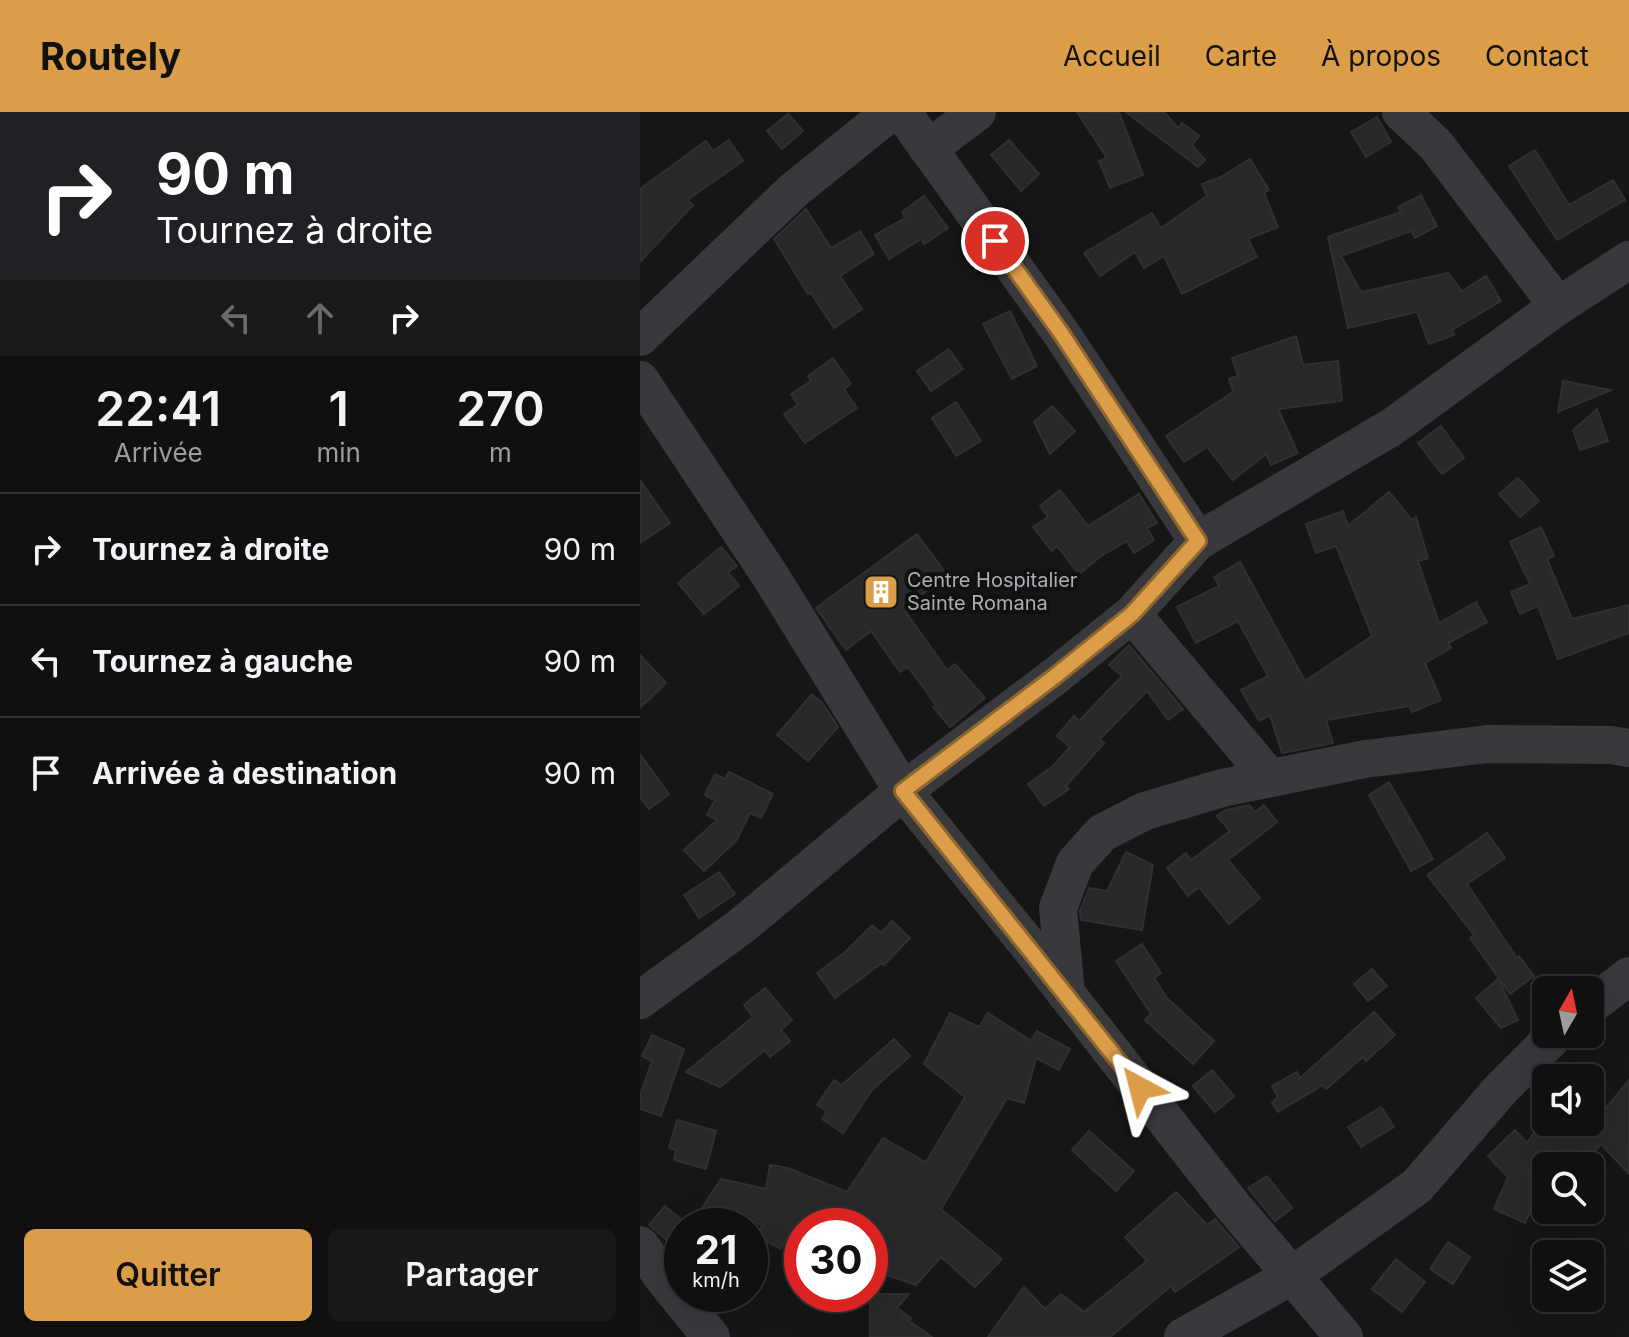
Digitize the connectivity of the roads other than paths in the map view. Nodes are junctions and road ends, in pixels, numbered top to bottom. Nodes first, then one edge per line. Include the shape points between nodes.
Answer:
1 (891, 112) edge
2 (902, 112) edge
3 (977, 112) edge
4 (1401, 112) edge
5 (928, 149) junction
6 (1629, 260) edge
7 (1558, 306) junction
8 (640, 337) edge
9 (640, 380) edge
10 (1198, 541) junction
11 (1132, 614) junction
12 (1629, 748) edge
13 (1269, 777) junction
14 (903, 791) junction
15 (1629, 976) edge
16 (1066, 994) junction
17 (1604, 995) edge
18 (640, 1000) edge
19 (1542, 1048) edge
20 (640, 1245) edge
21 (1293, 1275) junction
22 (711, 1337) edge
23 (1183, 1337) edge
24 (1344, 1337) edge

1 - 8 street via 794,190
2 - 5 street
3 - 5 street
4 - 7 street via 1436,145
5 - 10 street via 1061,333
6 - 7 street
7 - 10 street via 1392,427
9 - 14 street via 771,577
10 - 11 street
11 - 13 street
11 - 14 street
12 - 13 street via 1488,744
13 - 16 street via 1145,811 1102,833 1075,863 1058,908
14 - 16 street
14 - 18 street via 740,927
15 - 17 street
16 - 21 street
19 - 21 street via 1417,1186
20 - 22 street
21 - 23 street
21 - 24 street

